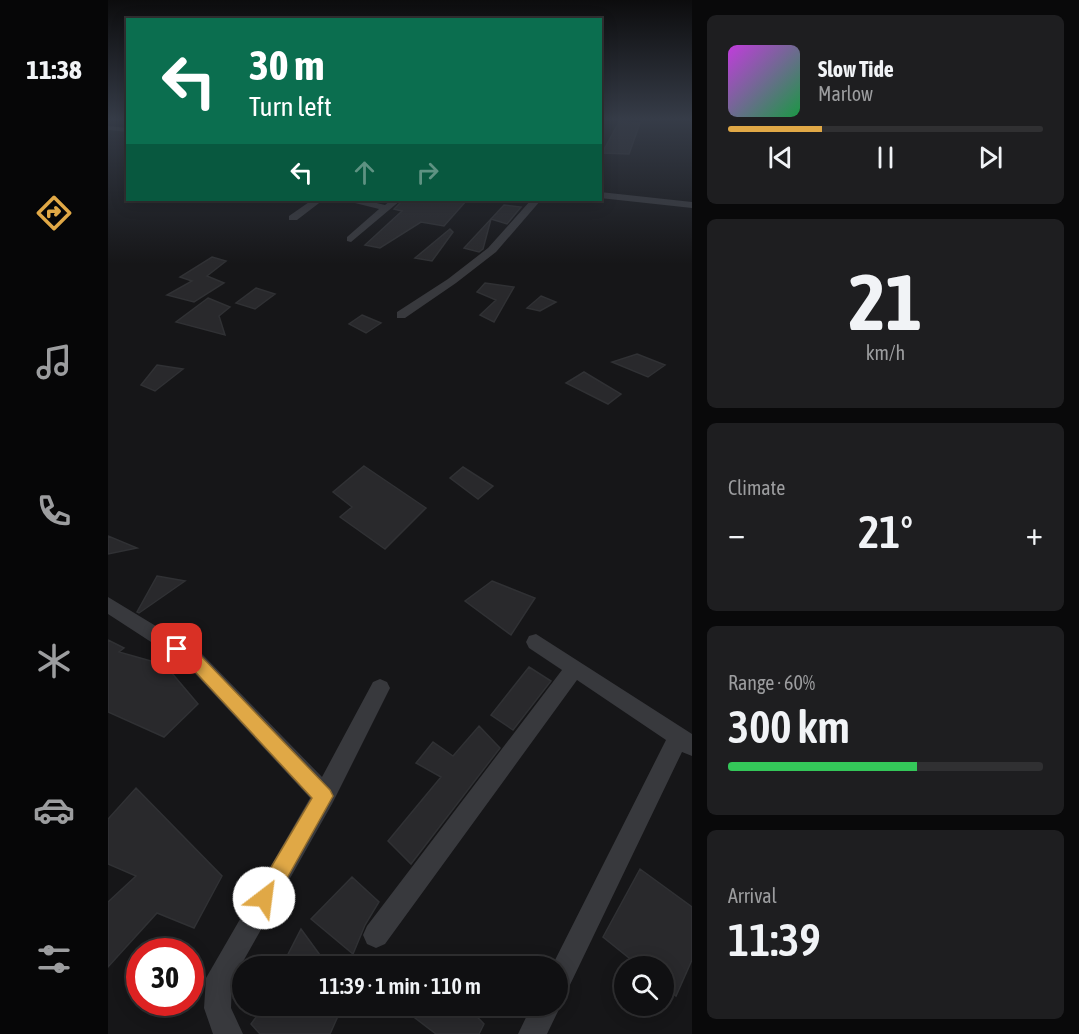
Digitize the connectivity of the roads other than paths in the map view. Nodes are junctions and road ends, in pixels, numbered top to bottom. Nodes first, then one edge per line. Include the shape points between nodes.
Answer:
1 (602, 195) edge
2 (317, 201) edge
3 (358, 201) edge
4 (395, 201) edge
5 (535, 201) edge
6 (692, 205) edge
7 (386, 208) junction
8 (293, 218) dead end
9 (351, 239) dead end
10 (400, 315) dead end
11 (108, 605) edge
12 (536, 642) dead end
13 (574, 668) junction
14 (380, 688) dead end
15 (685, 742) edge
16 (324, 796) junction
17 (376, 935) dead end
18 (568, 963) edge
19 (541, 1016) edge
20 (229, 1034) edge
21 (532, 1034) edge

1 - 6 street
2 - 8 street
3 - 7 street
4 - 7 street
5 - 10 street via 492,250
7 - 9 street
11 - 16 street via 195,660
12 - 13 street
13 - 15 street
13 - 17 street
14 - 16 street
15 - 18 street
16 - 20 street via 219,978 215,1000 219,1021
19 - 21 street

